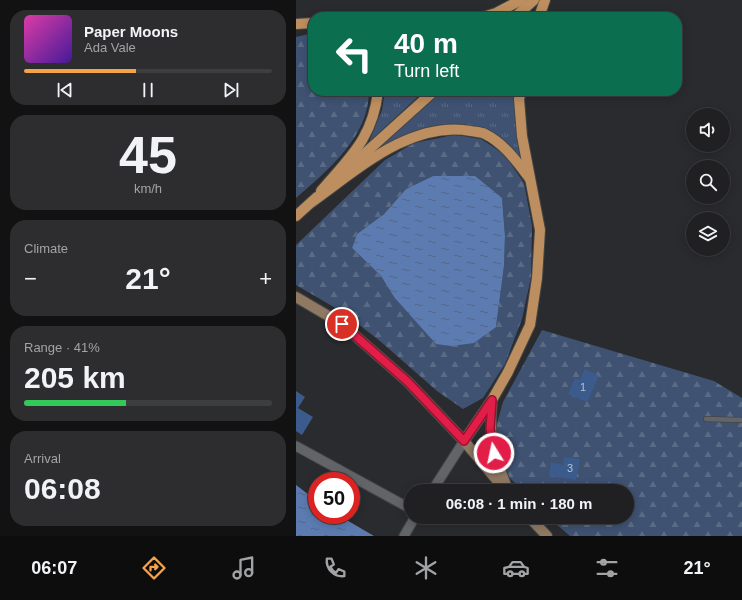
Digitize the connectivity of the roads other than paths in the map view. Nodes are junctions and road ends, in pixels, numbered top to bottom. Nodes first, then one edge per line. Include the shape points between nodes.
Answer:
1 (521, 0) edge
2 (534, 0) edge
3 (545, 0) edge
4 (498, 12) edge
5 (521, 12) edge
6 (541, 12) edge
7 (308, 23) edge
8 (296, 24) edge
9 (378, 96) edge
10 (429, 96) edge
11 (520, 96) edge
12 (532, 183) junction
13 (312, 202) junction
14 (296, 216) edge
15 (296, 297) edge
16 (492, 400) junction
17 (706, 419) dead end
18 (742, 420) edge
19 (464, 441) junction
20 (296, 446) edge
21 (436, 484) edge
22 (501, 484) edge
23 (504, 484) edge
24 (404, 505) edge
25 (411, 524) edge
26 (536, 524) edge
27 (406, 533) edge
28 (547, 536) edge

1 - 4 main road
2 - 5 main road
3 - 6 main road
7 - 8 main road
9 - 13 main road via 376,111 362,142
10 - 13 main road
11 - 12 main road via 522,136
12 - 13 main road via 512,153 485,134 456,129 415,136 379,155
12 - 16 main road via 540,230 537,278 530,325
13 - 14 main road
15 - 19 main road via 342,324 374,351 408,382
16 - 19 main road
16 - 23 main road via 491,442
17 - 18 lane
19 - 21 street
19 - 22 main road
20 - 24 street
25 - 27 street
26 - 28 main road

